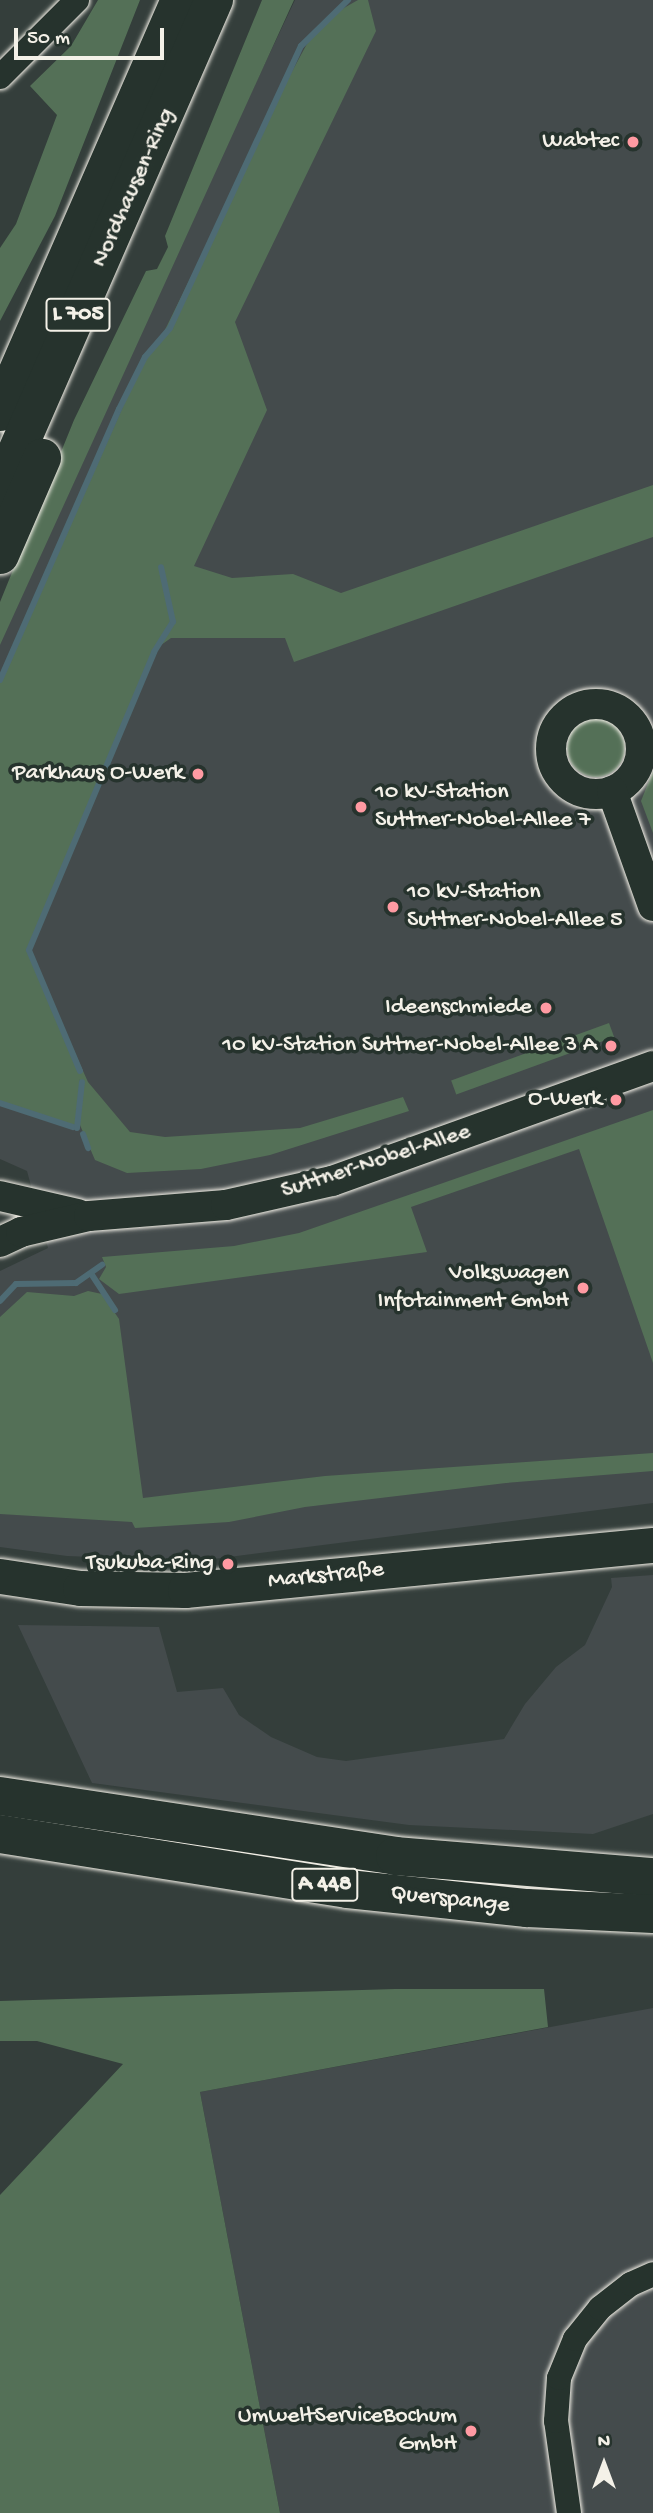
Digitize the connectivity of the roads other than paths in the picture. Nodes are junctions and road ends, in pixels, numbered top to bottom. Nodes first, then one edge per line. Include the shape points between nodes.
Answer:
1 (77, 0) edge
2 (180, 0) edge
3 (214, 0) edge
4 (0, 77) edge
5 (156, 139) junction
6 (97, 197) junction
7 (0, 371) edge
8 (0, 412) edge
9 (0, 490) edge
10 (0, 555) edge
11 (645, 730) edge
12 (612, 791) junction
13 (653, 906) edge
14 (653, 1066) edge
15 (0, 1196) edge
16 (89, 1216) junction
17 (0, 1242) edge
18 (653, 1545) edge
19 (0, 1576) edge
20 (0, 1796) edge
21 (0, 1834) edge
22 (653, 1877) edge
23 (653, 1914) edge
24 (653, 2274) edge
25 (569, 2513) edge

1 - 4 street
2 - 6 highway, Nordhausen-Ring / L 705
3 - 5 highway, Nordhausen-Ring / L 705
5 - 9 highway, Nordhausen-Ring / L 705
5 - 10 highway via 41,463
6 - 7 highway
6 - 8 highway, Nordhausen-Ring / L 705
11 - 12 street via 636,768
11 - 12 street via 616,708 593,704 571,712 556,729 554,763 566,782 587,793
12 - 13 street
14 - 16 street, Suttner-Nobel-Allee via 318,1185 226,1205
15 - 16 street, Suttner-Nobel-Allee
16 - 17 street, Suttner-Nobel-Allee via 21,1232
18 - 19 main road, Markstraße via 185,1590 80,1587
20 - 22 highway, Querspange / A 448 via 395,1856
21 - 23 highway, Querspange / A 448 via 348,1889 527,1908
24 - 25 street via 600,2308 575,2339 559,2378 556,2421

